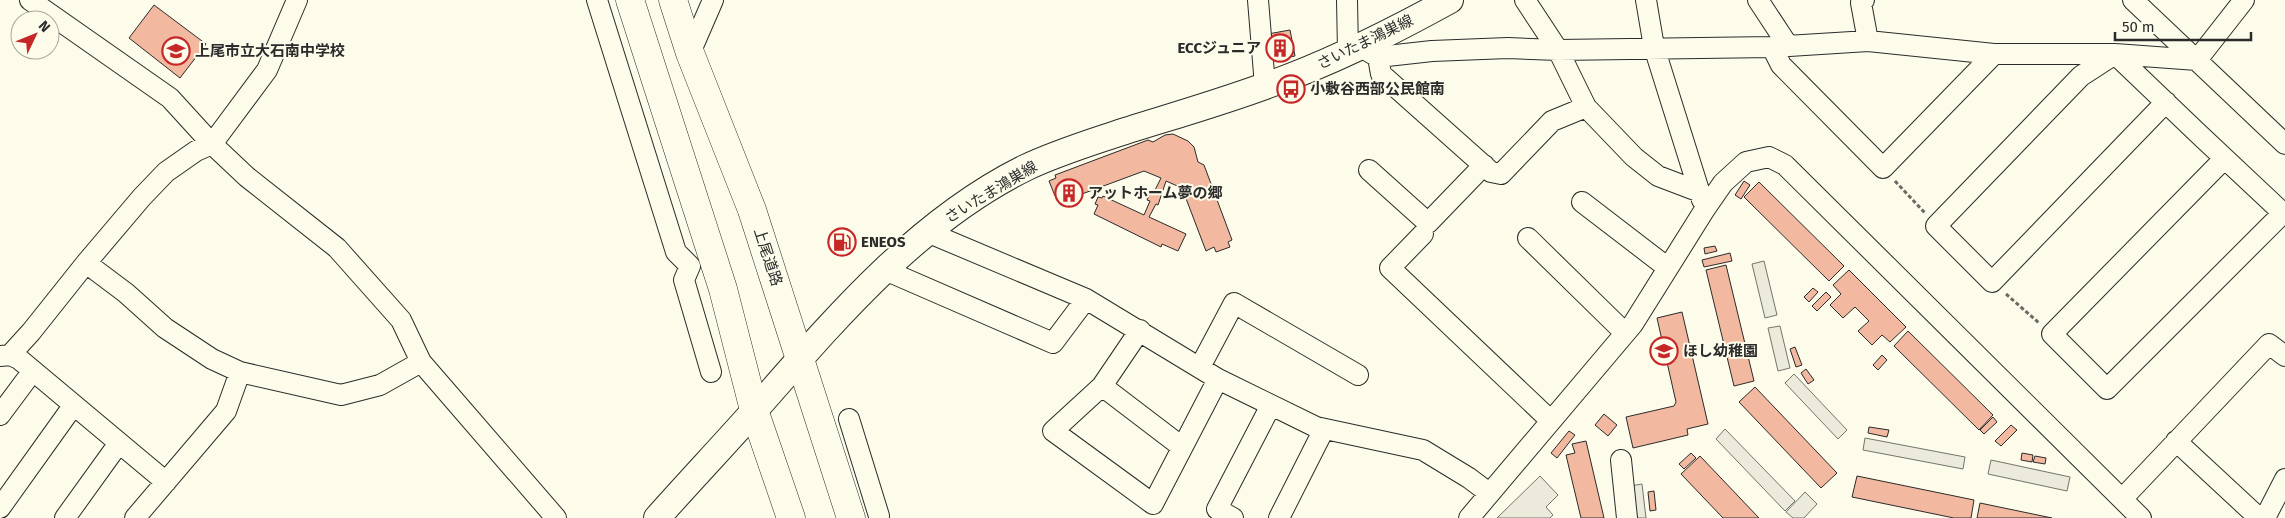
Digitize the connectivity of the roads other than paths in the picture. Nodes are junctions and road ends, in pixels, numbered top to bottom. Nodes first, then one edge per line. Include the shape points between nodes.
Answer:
1 (30, 0) edge
2 (298, 0) edge
3 (598, 0) edge
4 (630, 0) edge
5 (673, 0) edge
6 (713, 0) edge
7 (1258, 0) edge
8 (1347, 0) edge
9 (1450, 0) edge
10 (1525, 0) edge
11 (1646, 0) edge
12 (1758, 0) edge
13 (1864, 0) edge
14 (2133, 0) edge
15 (2244, 0) edge
16 (1868, 41) junction
17 (1780, 45) junction
18 (1654, 47) junction
19 (1558, 50) junction
20 (1362, 52) junction
21 (690, 53) junction
22 (1994, 54) junction
23 (2115, 54) junction
24 (2197, 60) junction
25 (1265, 86) junction
26 (2166, 102) junction
27 (1586, 107) junction
28 (212, 144) junction
29 (2285, 144) edge
30 (2224, 159) junction
31 (1484, 165) junction
32 (1369, 170) dead end
33 (1702, 200) junction
34 (1582, 202) dead end
35 (2284, 214) edge
36 (927, 232) junction
37 (1423, 234) dead end
38 (1528, 238) dead end
39 (86, 262) junction
40 (690, 266) junction
41 (1668, 268) junction
42 (885, 270) junction
43 (723, 289) junction
44 (1086, 299) junction
45 (1140, 330) junction
46 (1625, 333) junction
47 (5, 356) edge
48 (2285, 356) edge
49 (800, 358) junction
50 (421, 362) junction
51 (1200, 367) junction
52 (32, 372) junction
53 (240, 372) junction
54 (711, 372) dead end
55 (1358, 375) dead end
56 (1218, 379) junction
57 (1102, 386) junction
58 (1271, 405) junction
59 (73, 406) junction
60 (754, 410) junction
61 (0, 415) edge
62 (1555, 416) junction
63 (849, 419) dead end
64 (1324, 429) junction
65 (2176, 442) junction
66 (119, 443) junction
67 (1182, 447) junction
68 (1622, 460) dead end
69 (2285, 479) edge
70 (166, 482) junction
71 (1489, 493) junction
72 (2122, 499) junction
73 (0, 508) edge
74 (1477, 515) edge
75 (850, 516) edge
76 (880, 517) edge
77 (65, 518) edge
78 (135, 518) edge
79 (556, 518) edge
80 (657, 518) edge
81 (791, 518) edge
82 (1233, 518) edge
83 (1279, 518) edge
84 (1627, 518) edge
85 (2141, 518) edge
86 (2258, 518) edge
87 (2266, 518) edge

1 - 28 street via 170,98
2 - 28 street via 267,70
3 - 40 street via 676,252
4 - 43 highway
5 - 21 highway, 上尾道路
6 - 21 street
7 - 25 street
8 - 20 street
9 - 20 main road, さいたま鴻巣線
10 - 19 street
11 - 18 street
12 - 17 street
13 - 16 street via 1861,2
14 - 24 street
15 - 24 street
16 - 17 street
16 - 22 street
17 - 18 street
17 - 22 street via 1781,65 1882,168
18 - 19 street
18 - 33 street
19 - 20 street via 1508,48
19 - 27 street
20 - 25 main road, さいたま鴻巣線
20 - 31 street via 1381,74
21 - 49 highway, 上尾道路 via 752,210
22 - 23 street
23 - 24 street
23 - 26 street
23 - 26 street via 2081,76 1936,226 1992,282
24 - 29 street
25 - 36 main road, さいたま鴻巣線 via 1085,144 1025,168
26 - 30 street
27 - 31 street via 1552,121 1501,174 1491,172
27 - 33 street via 1634,157 1658,176
28 - 39 street via 166,172
28 - 50 street via 247,177 336,248 401,320
30 - 35 street
30 - 35 street via 2052,334 2107,389
31 - 32 street via 1428,223
33 - 41 street
33 - 72 street via 1746,162 1769,157 1785,165
34 - 41 street
36 - 42 main road, さいたま鴻巣線
36 - 44 street
37 - 62 street via 1390,268
38 - 46 street
39 - 47 street via 31,332
39 - 53 street via 165,328 212,359
40 - 43 street
40 - 54 street via 684,280
41 - 46 street
42 - 44 street via 1053,343
42 - 49 main road, さいたま鴻巣線
43 - 60 highway
44 - 45 street
45 - 51 street
45 - 57 street
46 - 62 street
47 - 52 street via 19,359
48 - 65 street via 2269,344
49 - 60 main road, さいたま鴻巣線
49 - 75 highway, 上尾道路
50 - 53 street via 380,385 341,396
50 - 79 street
51 - 55 street via 1234,303
51 - 56 street
52 - 59 street
52 - 61 street
53 - 70 street via 226,411
56 - 58 street
56 - 67 street
57 - 67 street
57 - 67 street via 1053,431 1153,504
58 - 64 street
58 - 82 street via 1217,509
59 - 66 street
59 - 73 street
60 - 80 main road, さいたま鴻巣線
60 - 81 highway
62 - 71 street
63 - 76 street
64 - 71 street via 1423,450
64 - 83 street
65 - 72 street
65 - 86 street
66 - 70 street
66 - 77 street
68 - 84 street
69 - 87 street
70 - 78 street
71 - 74 street
72 - 85 street
75 - 76 street

